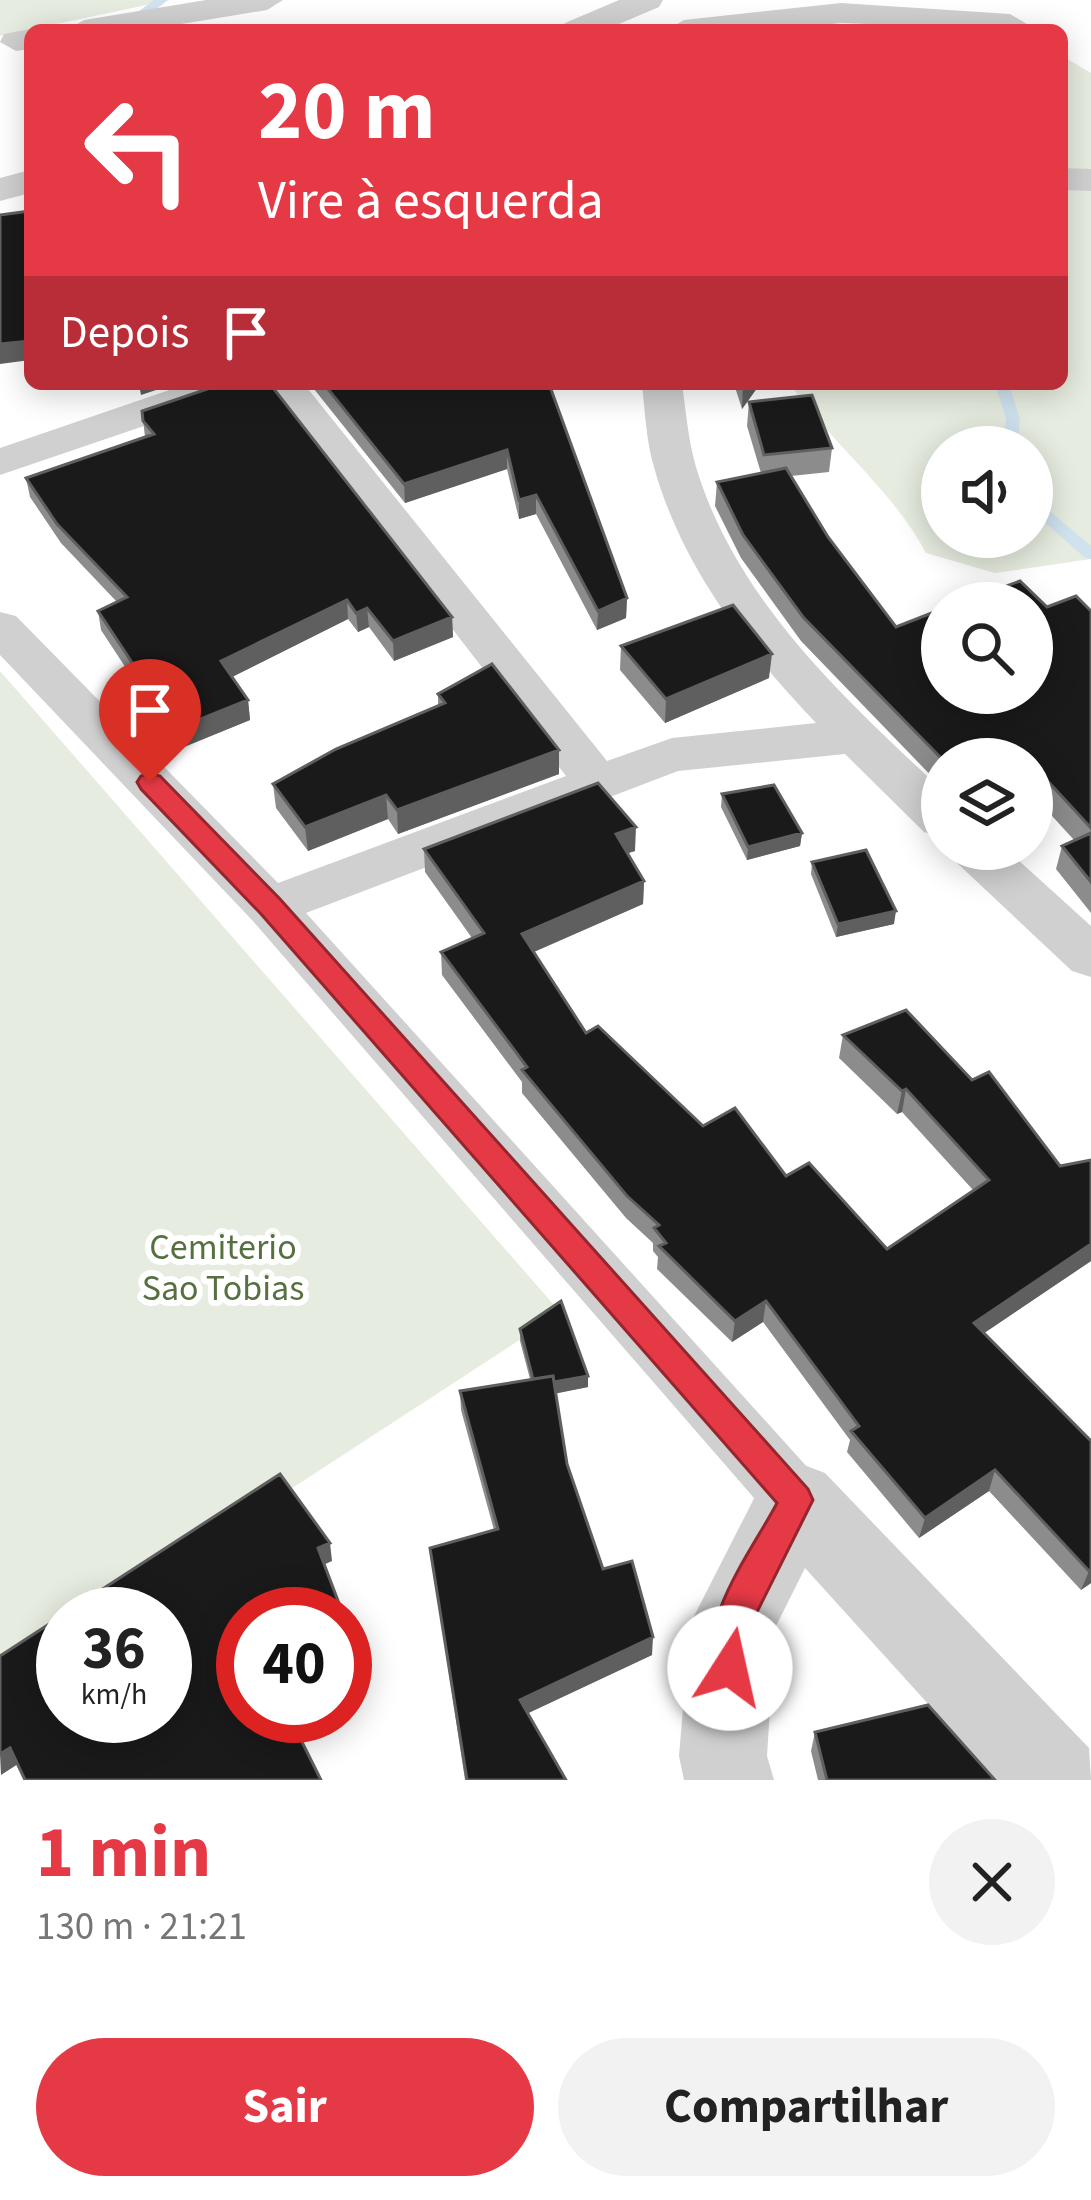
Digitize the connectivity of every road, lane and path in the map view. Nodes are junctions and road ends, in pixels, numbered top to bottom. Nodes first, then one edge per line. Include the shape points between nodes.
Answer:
1 (268, 0) edge
2 (647, 0) edge
3 (121, 24) edge
4 (591, 24) edge
5 (743, 24) edge
6 (1010, 24) dead end
7 (210, 390) edge
8 (288, 390) edge
9 (663, 390) edge
10 (0, 462) edge
11 (0, 628) edge
12 (854, 736) junction
13 (598, 783) junction
14 (921, 799) edge
15 (997, 870) edge
16 (270, 906) junction
17 (1091, 957) edge
18 (796, 1500) junction
19 (729, 1780) edge
20 (1057, 1780) edge

1 - 3 street
2 - 4 street
5 - 6 street via 842,14
7 - 10 street
8 - 13 street
9 - 12 street via 675,469 718,567
11 - 16 street
12 - 13 street via 672,755
12 - 14 street
13 - 16 street
15 - 17 street
16 - 18 street
18 - 19 street via 733,1624 723,1756
18 - 20 street

